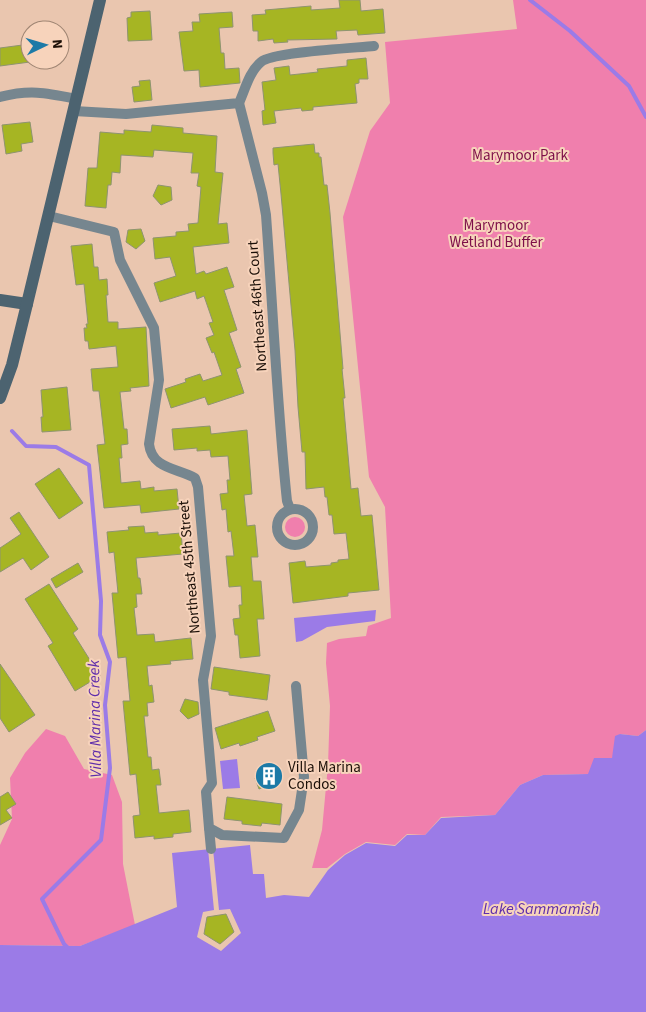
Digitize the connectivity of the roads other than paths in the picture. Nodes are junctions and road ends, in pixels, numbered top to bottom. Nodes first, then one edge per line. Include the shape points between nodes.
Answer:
1 (100, 0) edge
2 (374, 46) dead end
3 (0, 96) edge
4 (239, 103) junction
5 (75, 105) junction
6 (49, 216) junction
7 (0, 300) edge
8 (27, 304) junction
9 (0, 398) edge
10 (290, 509) dead end
11 (296, 686) dead end
12 (209, 828) junction
13 (211, 849) dead end

1 - 5 main road
2 - 4 street via 287,55 263,61 256,66
3 - 5 street via 34,91
4 - 5 street via 126,114
4 - 10 street, Northeast 46th Court via 266,215 280,432
5 - 6 main road
6 - 8 main road
6 - 12 street, Northeast 45th Street via 114,232 120,260 154,328 159,380 150,454 156,462 195,478 198,487 211,636 203,680 212,783 206,792
7 - 8 main road
8 - 9 main road
11 - 12 street via 304,777 299,810 284,838 222,835
12 - 13 street

